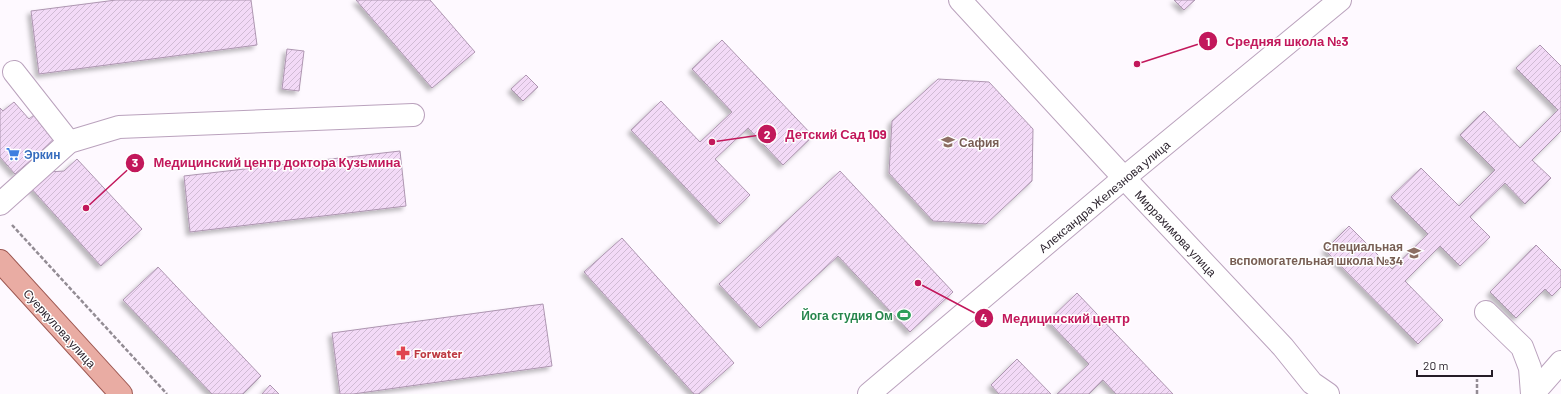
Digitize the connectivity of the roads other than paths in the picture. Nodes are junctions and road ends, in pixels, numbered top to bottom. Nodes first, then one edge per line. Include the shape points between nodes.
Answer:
1 (960, 0) edge
2 (1340, 0) edge
3 (14, 72) dead end
4 (413, 115) dead end
5 (69, 142) junction
6 (1124, 178) junction
7 (0, 204) edge
8 (0, 262) edge
9 (1486, 312) dead end
10 (1561, 362) edge
11 (121, 394) edge
12 (869, 394) edge
13 (1328, 394) edge
14 (1533, 394) edge

1 - 6 street, Миррахимова улица
2 - 6 street, Александра Железнова улица
3 - 5 street
4 - 5 street via 118,127
5 - 7 street
6 - 12 street, Александра Железнова улица
6 - 13 street, Миррахимова улица via 1283,346 1312,382
8 - 11 main road, Суеркулова улица
9 - 14 street via 1522,347 1530,368
10 - 14 street

